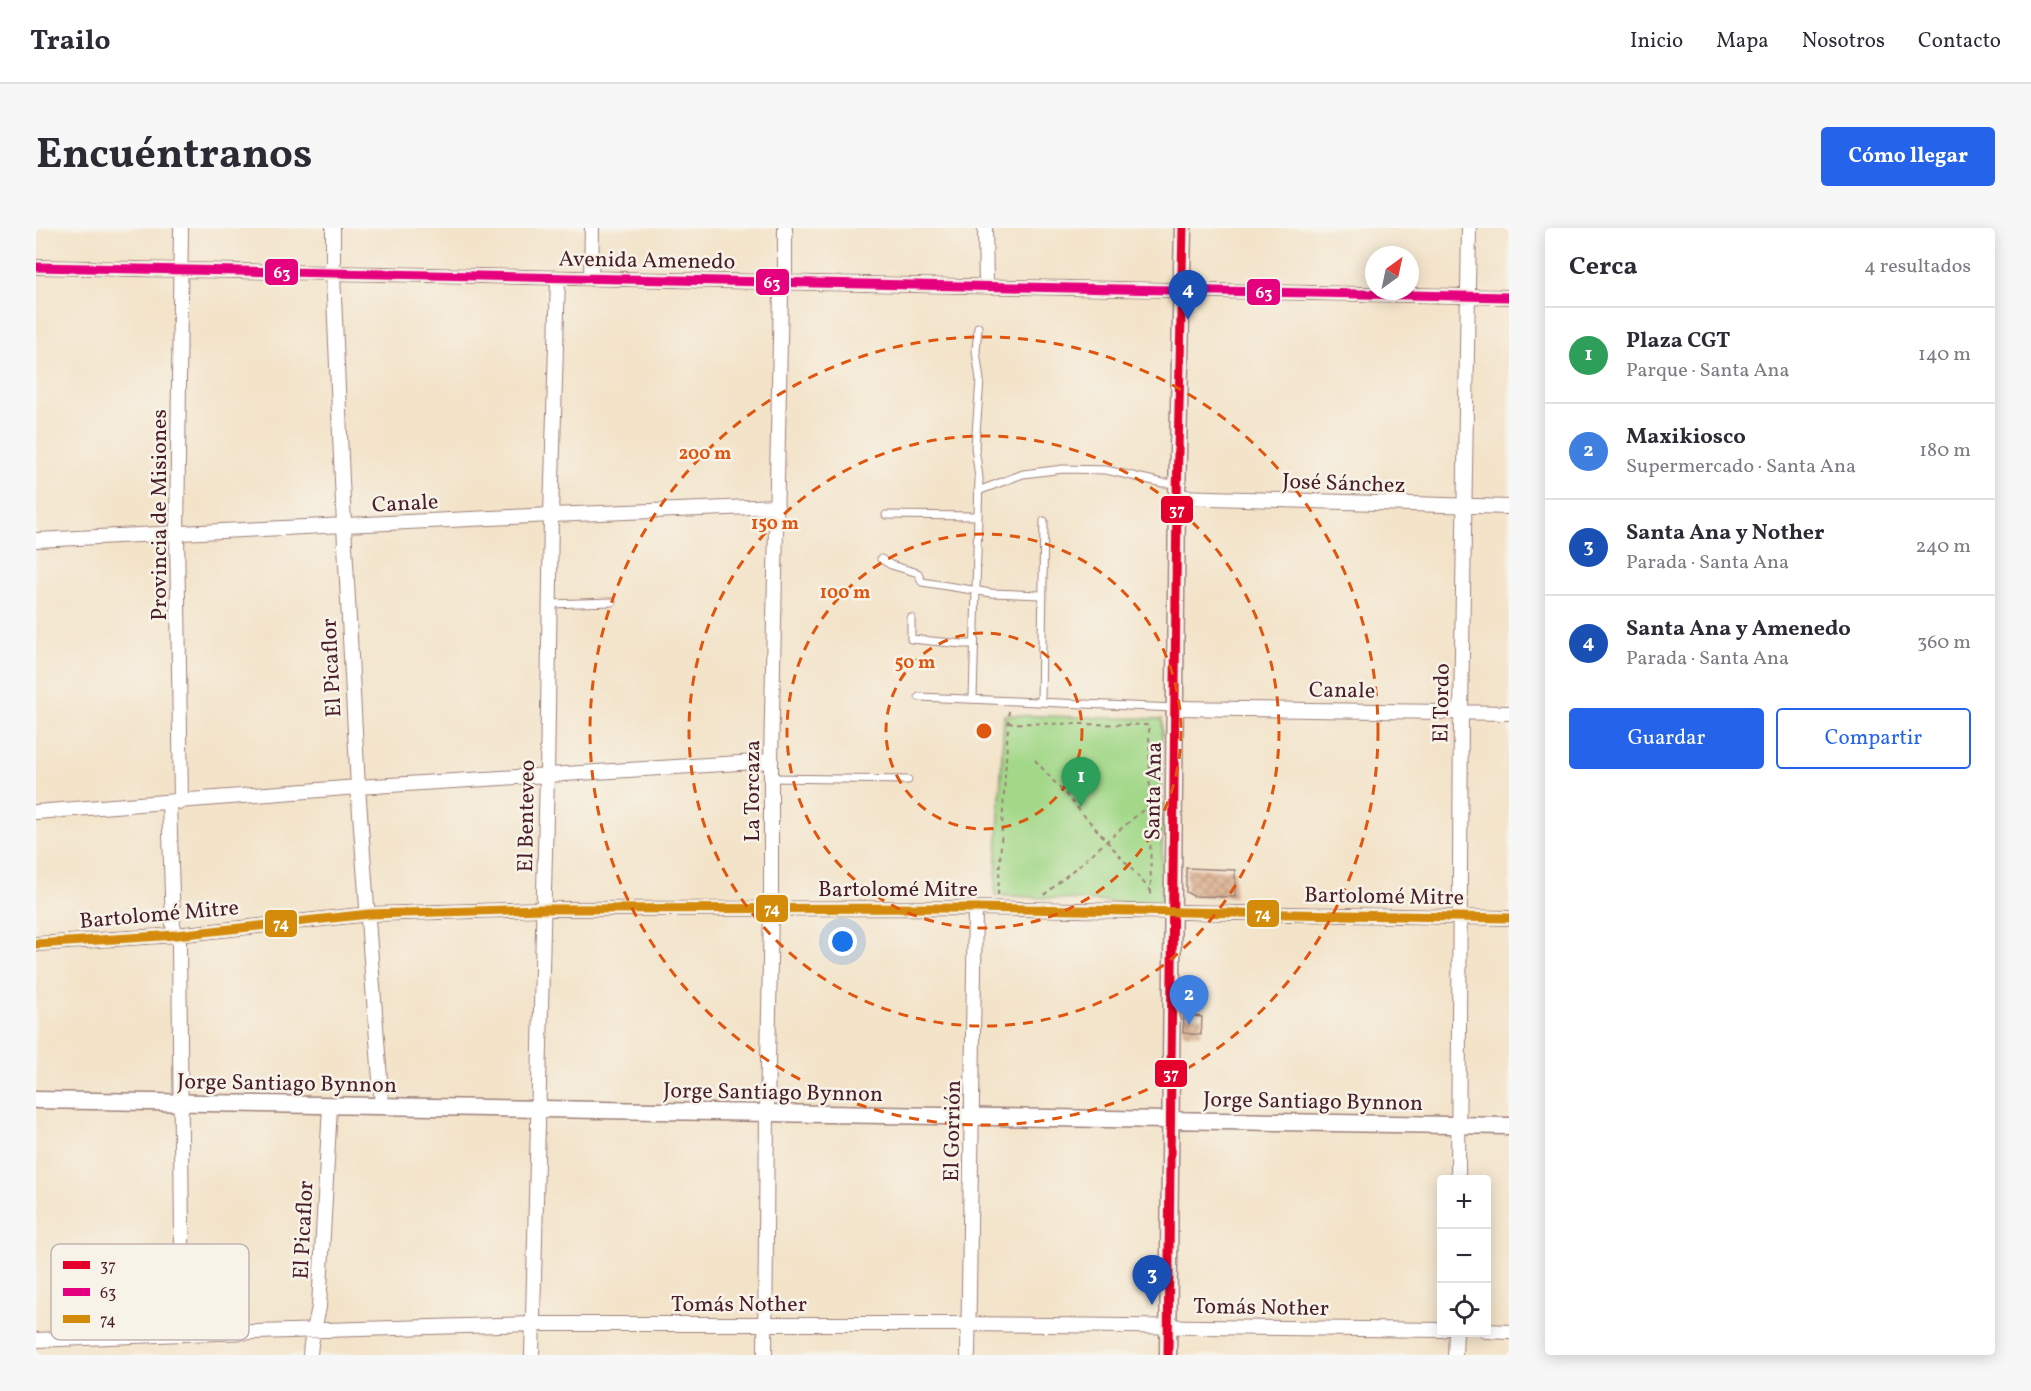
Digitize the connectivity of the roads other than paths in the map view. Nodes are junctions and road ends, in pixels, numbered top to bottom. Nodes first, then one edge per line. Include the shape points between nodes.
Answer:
1 (182, 228) edge
2 (333, 228) edge
3 (592, 228) edge
4 (785, 228) edge
5 (985, 228) edge
6 (1183, 228) edge
7 (1469, 228) edge
8 (36, 267) edge
9 (181, 269) junction
10 (333, 274) junction
11 (558, 278) junction
12 (591, 279) junction
13 (782, 283) junction
14 (986, 286) junction
15 (1182, 291) junction
16 (1469, 297) junction
17 (1509, 297) edge
18 (978, 327) dead end
19 (1178, 490) junction
20 (978, 491) junction
21 (777, 506) junction
22 (1464, 507) junction
23 (1509, 507) edge
24 (886, 514) dead end
25 (551, 515) junction
26 (978, 516) junction
27 (1044, 521) dead end
28 (344, 526) junction
29 (177, 534) junction
30 (36, 540) edge
31 (881, 559) dead end
32 (976, 590) junction
33 (1041, 595) junction
34 (612, 602) dead end
35 (549, 604) junction
36 (911, 618) dead end
37 (974, 644) junction
38 (919, 697) dead end
39 (973, 699) junction
40 (1041, 702) junction
41 (1175, 708) junction
42 (1461, 712) junction
43 (1509, 713) edge
44 (771, 761) junction
45 (547, 775) junction
46 (771, 778) junction
47 (908, 780) dead end
48 (357, 787) junction
49 (175, 802) junction
50 (36, 812) edge
51 (975, 908) junction
52 (543, 909) junction
53 (771, 909) junction
54 (1173, 912) junction
55 (369, 914) junction
56 (1458, 917) junction
57 (1509, 918) edge
58 (176, 935) junction
59 (36, 944) edge
60 (36, 1100) edge
61 (181, 1104) junction
62 (330, 1106) junction
63 (382, 1106) junction
64 (539, 1110) junction
65 (767, 1113) junction
66 (972, 1116) junction
67 (1171, 1119) junction
68 (1460, 1125) junction
69 (1509, 1126) edge
70 (1458, 1175) edge
71 (182, 1244) edge
72 (765, 1323) junction
73 (533, 1324) junction
74 (969, 1324) junction
75 (1168, 1326) junction
76 (314, 1330) junction
77 (1437, 1330) edge
78 (1491, 1331) edge
79 (249, 1332) edge
80 (1509, 1332) edge
81 (1456, 1337) edge
82 (36, 1340) edge
83 (53, 1340) joint
84 (53, 1355) edge
85 (310, 1355) edge
86 (532, 1355) edge
87 (765, 1355) edge
88 (968, 1355) edge
89 (1168, 1355) edge
90 (1455, 1355) edge

1 - 9 street, Provincia de Misiones
2 - 10 street, El Picaflor
3 - 12 street
4 - 13 street, La Torcaza
5 - 14 street
6 - 15 street, Santa Ana
7 - 16 street, El Tordo
8 - 9 street, Avenida Amenedo
9 - 10 street, Avenida Amenedo
9 - 29 street, Provincia de Misiones
10 - 11 street, Avenida Amenedo
10 - 28 street, El Picaflor
11 - 12 street, Avenida Amenedo
11 - 25 street, El Benteveo
12 - 13 street, Avenida Amenedo
13 - 14 street, Avenida Amenedo
13 - 21 street, La Torcaza
14 - 15 street, Avenida Amenedo
15 - 16 street, Avenida Amenedo
15 - 19 street, Santa Ana
16 - 17 street, Avenida Amenedo
16 - 22 street, El Tordo
18 - 20 lane
19 - 20 lane via 1106,470 1063,469 1023,474
19 - 22 street, José Sánchez
19 - 41 street, Santa Ana
20 - 26 lane
21 - 25 street, Canale
21 - 44 street, La Torcaza
22 - 23 street, José Sánchez
22 - 42 street, El Tordo
24 - 26 lane
25 - 28 street, Canale
25 - 35 street, El Benteveo
26 - 32 lane
27 - 33 lane
28 - 29 street, Canale
28 - 48 street, El Picaflor
29 - 30 street, Canale
29 - 49 street, Provincia de Misiones
31 - 32 lane via 918,573 922,582
32 - 33 lane
32 - 37 lane
33 - 40 lane
34 - 35 lane
35 - 45 street, El Benteveo
36 - 37 lane via 911,639
37 - 39 lane
38 - 39 lane
39 - 40 lane
40 - 41 lane
41 - 42 street, Canale
41 - 54 street, Santa Ana
42 - 43 street, Canale
42 - 56 street, El Tordo
44 - 45 street
44 - 46 street, La Torcaza
45 - 48 street
45 - 52 street, El Benteveo
46 - 47 lane
46 - 53 street, La Torcaza
48 - 49 street
48 - 55 street, El Picaflor
49 - 50 street
49 - 58 street, Provincia de Misiones
51 - 53 street, Bartolomé Mitre
51 - 54 street, Bartolomé Mitre
51 - 66 street, El Gorrión
52 - 53 street, Bartolomé Mitre
52 - 55 street, Bartolomé Mitre
52 - 64 street, El Benteveo
53 - 65 street, La Torcaza
54 - 56 street, Bartolomé Mitre
54 - 67 street, Santa Ana
55 - 58 street, Bartolomé Mitre
55 - 63 street, El Picaflor
56 - 57 street, Bartolomé Mitre
56 - 68 street, El Tordo
58 - 59 street, Bartolomé Mitre
58 - 61 street, Provincia de Misiones
60 - 61 street, Jorge Santiago Bynnon
61 - 62 street, Jorge Santiago Bynnon
61 - 71 street, Provincia de Misiones
62 - 63 street, Jorge Santiago Bynnon
62 - 76 street, El Picaflor via 319,1307
63 - 64 street, Jorge Santiago Bynnon
64 - 65 street, Jorge Santiago Bynnon
64 - 73 street, El Benteveo
65 - 66 street, Jorge Santiago Bynnon
65 - 72 street, La Torcaza
66 - 67 street, Jorge Santiago Bynnon
66 - 74 street, El Gorrión
67 - 68 street, Jorge Santiago Bynnon
67 - 75 street, Santa Ana
68 - 69 street, Jorge Santiago Bynnon
68 - 70 street, El Tordo
72 - 73 street, Tomás Nother
72 - 74 street, Tomás Nother
72 - 87 street, La Torcaza
73 - 76 street, Tomás Nother
73 - 86 street, El Benteveo
74 - 75 street, Tomás Nother
74 - 88 street, El Gorrión
75 - 77 street, Tomás Nother
75 - 89 street, Santa Ana
76 - 79 street, Tomás Nother
76 - 85 street, El Picaflor
78 - 80 street
81 - 90 street
82 - 83 street, Tomás Nother
83 - 84 street

